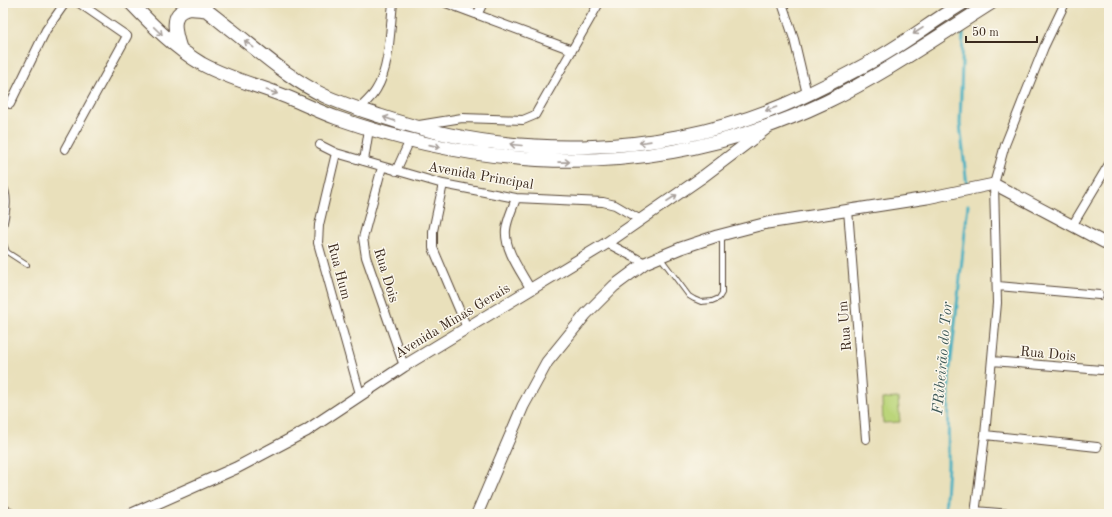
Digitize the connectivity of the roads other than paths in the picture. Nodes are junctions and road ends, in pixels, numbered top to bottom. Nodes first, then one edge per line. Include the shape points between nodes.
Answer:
1 (65, 3) edge
2 (79, 3) edge
3 (131, 3) edge
4 (393, 3) edge
5 (446, 3) edge
6 (483, 3) edge
7 (598, 3) edge
8 (783, 3) edge
9 (963, 3) edge
10 (991, 3) edge
11 (1064, 3) edge
12 (200, 7) edge
13 (477, 15) junction
14 (180, 48) junction
15 (572, 50) junction
16 (807, 94) junction
17 (10, 104) dead end
18 (359, 109) junction
19 (772, 124) junction
20 (412, 127) junction
21 (369, 129) junction
22 (410, 140) junction
23 (320, 145) dead end
24 (65, 149) dead end
25 (336, 153) junction
26 (364, 161) junction
27 (1109, 164) edge
28 (382, 167) junction
29 (396, 171) junction
30 (3, 183) edge
31 (443, 184) junction
32 (994, 184) junction
33 (516, 198) junction
34 (848, 210) junction
35 (639, 219) junction
36 (1072, 226) junction
37 (3, 232) edge
38 (722, 235) junction
39 (3, 241) edge
40 (607, 243) junction
41 (1109, 245) edge
42 (660, 257) junction
43 (645, 263) junction
44 (27, 264) dead end
45 (998, 286) junction
46 (531, 290) junction
47 (1099, 295) dead end
48 (467, 328) junction
49 (992, 361) junction
50 (404, 366) junction
51 (1101, 370) dead end
52 (360, 394) junction
53 (985, 435) junction
54 (866, 439) dead end
55 (1098, 447) dead end
56 (3, 510) edge
57 (975, 513) edge
58 (9, 514) edge
59 (132, 514) edge
60 (477, 514) edge
61 (1011, 514) edge

1 - 17 street via 46,30
2 - 24 street via 127,36
3 -> 14 main road via 160,34
4 - 18 street via 382,76 376,91
5 - 13 street
6 - 13 street
7 - 15 street
8 - 16 street
9 -> 16 main road via 875,60
10 - 19 main road via 868,79 826,102
11 - 32 street via 1005,145
12 - 14 main road via 181,12 174,24
18 -> 12 main road via 300,84
13 - 15 street
14 -> 21 main road via 203,64 244,82
15 - 20 street via 540,110 530,118 462,118
16 -> 20 main road via 784,105 714,128 649,141 604,146 552,148 510,145
20 -> 18 main road
22 -> 19 main road via 505,158 555,162 592,161 680,150
35 -> 19 street, Avenida Minas Gerais via 701,178
21 - 22 main road
21 - 26 street
22 - 29 street
23 - 25 street, Avenida Principal
25 - 26 street, Avenida Principal
25 - 52 street, Rua Hum via 319,225 318,243
26 - 28 street, Avenida Principal
27 - 36 street
28 - 29 street, Avenida Principal
28 - 50 street, Rua Dois via 364,238 366,257
29 - 31 street, Avenida Principal
30 - 37 lane via 8,201
31 - 33 street, Avenida Principal
31 - 48 street via 433,231 433,248
32 - 34 street via 927,198
32 - 36 street
32 - 45 street
33 - 35 street, Avenida Principal via 604,202 615,205
33 - 46 street via 507,224 506,238
34 - 38 street via 767,223
34 - 54 street, Rua Um
35 - 40 street, Avenida Minas Gerais
36 - 41 street
38 - 42 street
38 - 42 lane via 722,293 719,298 712,301 701,302 689,296
39 - 44 lane via 7,252
40 - 43 street
40 - 46 street, Avenida Minas Gerais
42 - 43 street
43 - 60 street via 614,286 586,314 548,362 524,406
45 - 47 street
45 - 49 street
46 - 48 street, Avenida Minas Gerais
48 - 50 street, Avenida Minas Gerais
49 - 51 street, Rua Dois
49 - 53 street
50 - 52 street, Avenida Minas Gerais
52 - 59 street, Avenida Minas Gerais via 306,431 236,468
53 - 55 street
53 - 57 street
56 - 58 street
57 - 61 street

